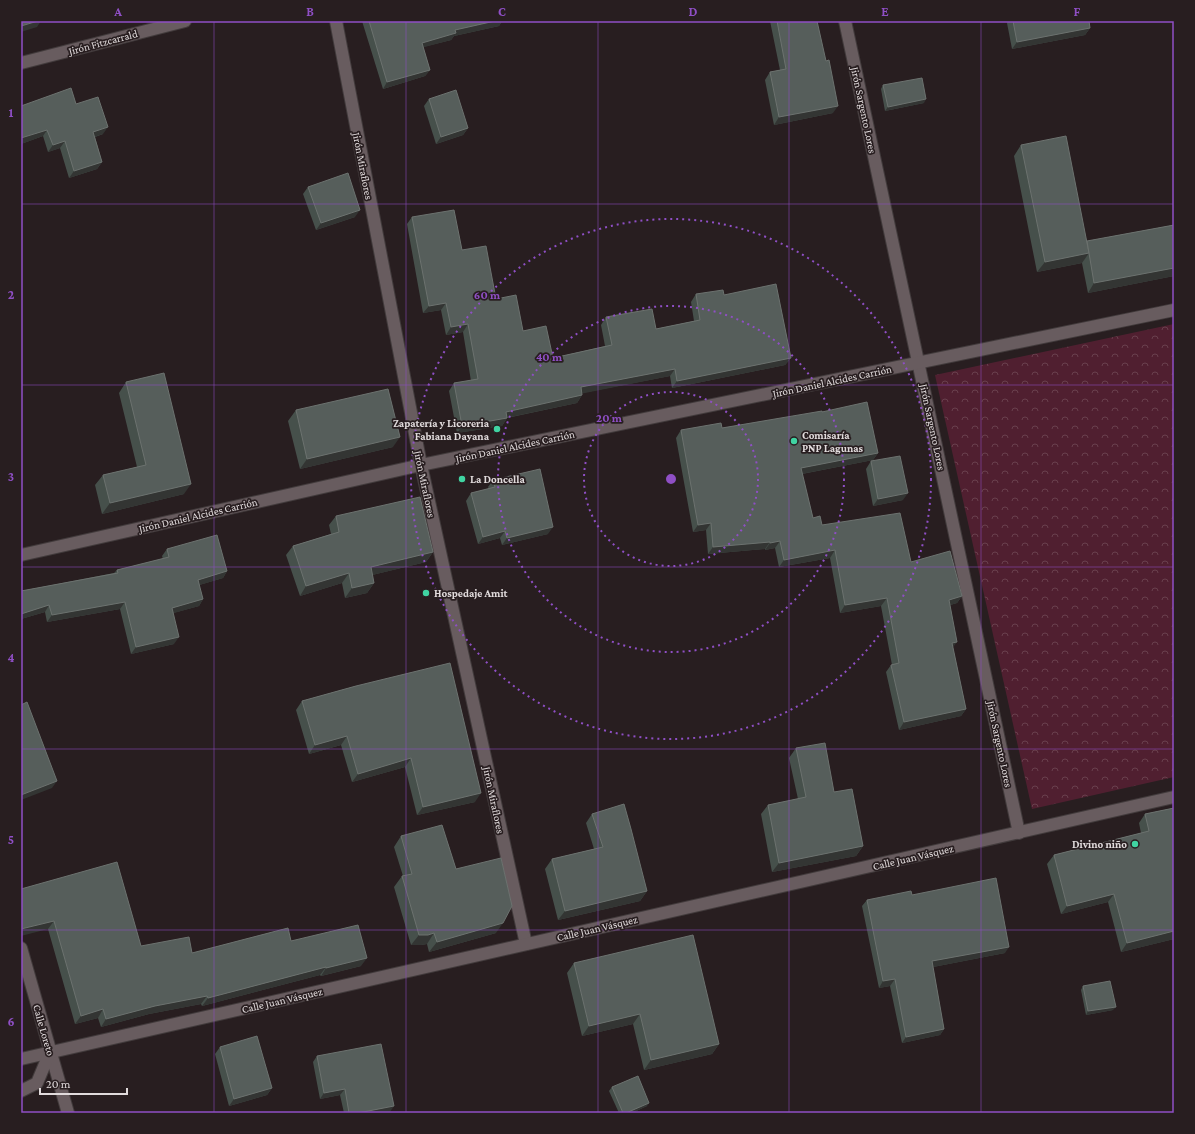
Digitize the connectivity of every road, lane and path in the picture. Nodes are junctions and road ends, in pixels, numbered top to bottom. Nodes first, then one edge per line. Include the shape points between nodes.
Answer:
1 (185, 21) edge
2 (336, 21) edge
3 (845, 21) edge
4 (21, 63) edge
5 (1174, 310) edge
6 (919, 364) junction
7 (421, 465) junction
8 (21, 555) edge
9 (1174, 797) edge
10 (1019, 833) junction
11 (526, 944) junction
12 (21, 948) edge
13 (50, 1052) junction
14 (21, 1059) edge
15 (21, 1091) edge
16 (68, 1113) edge

1 - 4 street, Jirón Fitzcarrald
2 - 7 street, Jirón Miraflores
3 - 6 street, Jirón Sargento Lores
5 - 6 street, Jirón Daniel Alcides Carrión
6 - 7 street, Jirón Daniel Alcides Carrión
6 - 10 street, Jirón Sargento Lores
7 - 8 street, Jirón Daniel Alcides Carrión
7 - 11 street, Jirón Miraflores
9 - 10 street, Calle Juan Vásquez
10 - 11 street, Calle Juan Vásquez
11 - 13 street, Calle Juan Vásquez
12 - 13 street, Calle Loreto
13 - 14 street, Calle Juan Vásquez
13 - 15 street via 37,1083
13 - 16 street, Calle Loreto

